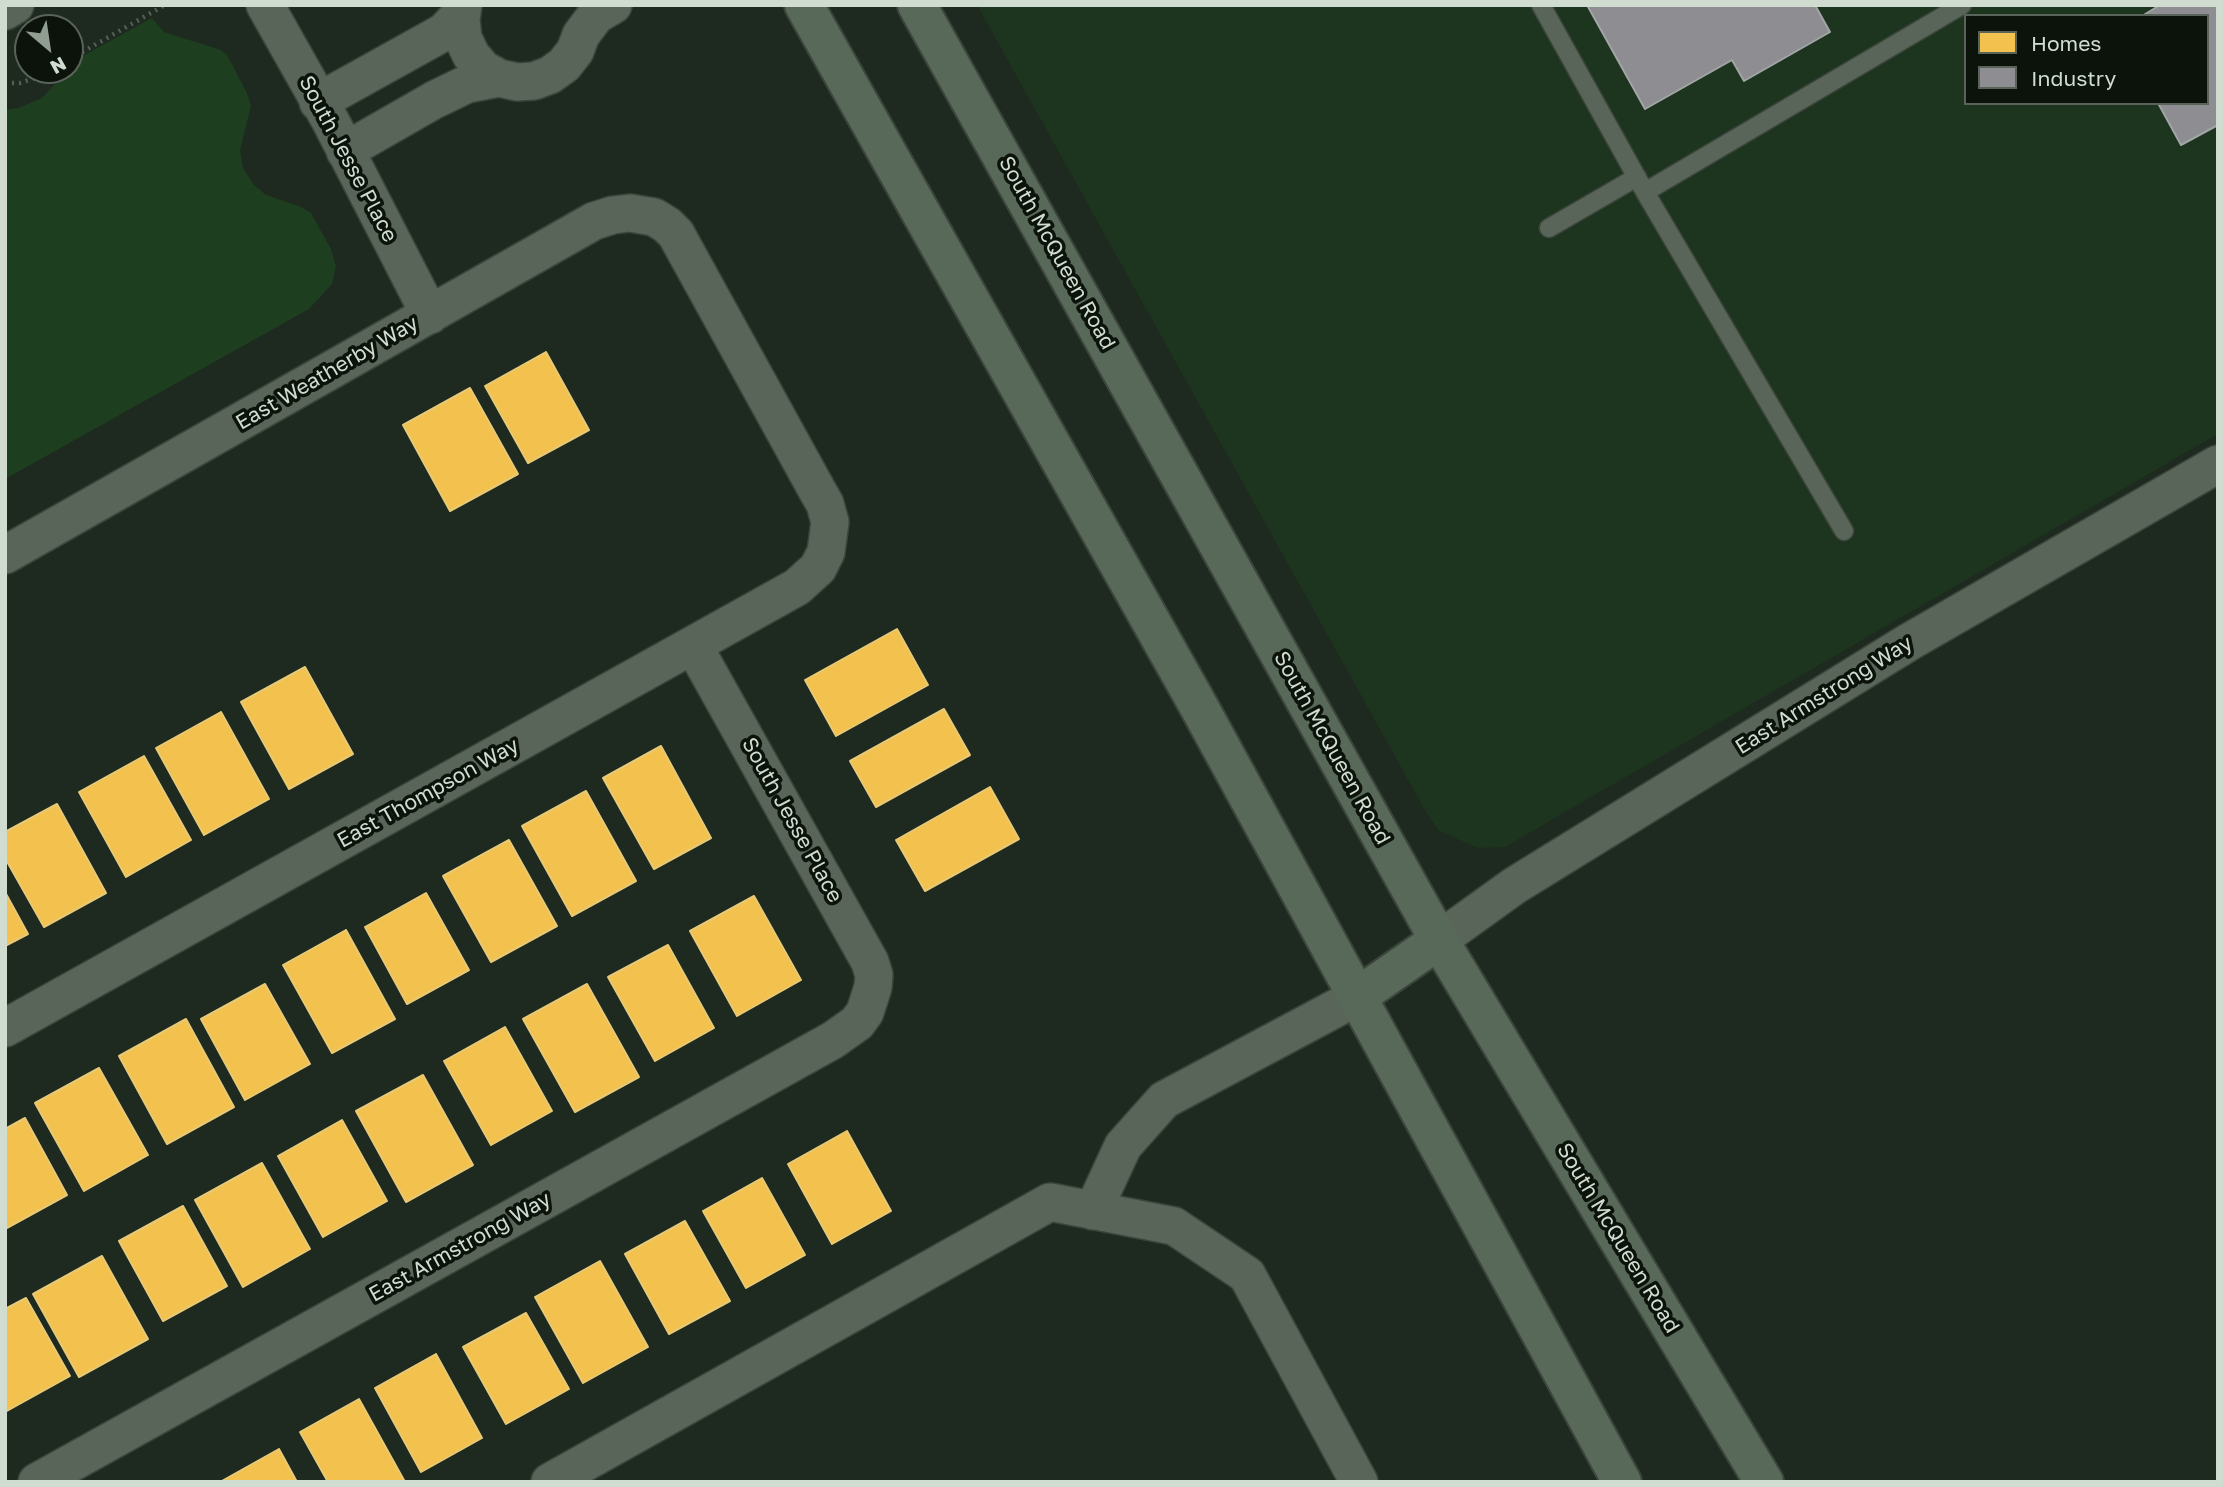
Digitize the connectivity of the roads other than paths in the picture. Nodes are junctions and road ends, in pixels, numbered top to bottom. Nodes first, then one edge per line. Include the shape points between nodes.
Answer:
1 (15, 5) edge
2 (265, 5) edge
3 (613, 5) edge
4 (804, 5) edge
5 (917, 5) edge
6 (1541, 5) edge
7 (1962, 5) edge
8 (463, 9) edge
9 (5, 11) edge
10 (499, 78) junction
11 (318, 102) junction
12 (345, 150) junction
13 (1641, 184) junction
14 (1549, 228) dead end
15 (430, 315) junction
16 (2218, 464) edge
17 (1844, 531) dead end
18 (829, 537) joint
19 (5, 555) edge
20 (693, 645) junction
21 (1439, 940) junction
22 (1357, 998) junction
23 (870, 999) joint
24 (5, 1028) edge
25 (1093, 1210) junction
26 (556, 1480) edge
27 (37, 1482) edge
28 (1359, 1482) edge
29 (1622, 1482) edge
30 (1764, 1482) edge

1 - 9 street
2 - 11 street, South Jesse Place
3 - 10 street via 596,15 570,58 550,75 517,82
4 - 22 main road
5 - 21 main road, South McQueen Road
6 - 13 lane
7 - 13 lane
8 - 10 street via 463,38 471,55
8 - 11 street via 444,32
10 - 12 street via 467,84
11 - 12 street, South Jesse Place
12 - 15 street, South Jesse Place
13 - 14 lane
13 - 17 lane
15 - 18 street, East Weatherby Way via 594,221 630,213 654,217 676,234 684,247 825,504
15 - 19 street, East Weatherby Way
16 - 21 street, East Armstrong Way via 1909,642 1514,886
18 - 20 street, East Thompson Way via 826,552 810,578
20 - 23 street, South Jesse Place via 864,948 874,975
20 - 24 street, East Thompson Way
21 - 22 main road
21 - 30 main road, South McQueen Road
22 - 25 street via 1164,1100 1123,1146
22 - 29 main road
23 - 27 street, East Armstrong Way via 858,1023 833,1040
25 - 26 street via 1050,1202
25 - 28 street via 1174,1226 1247,1275

